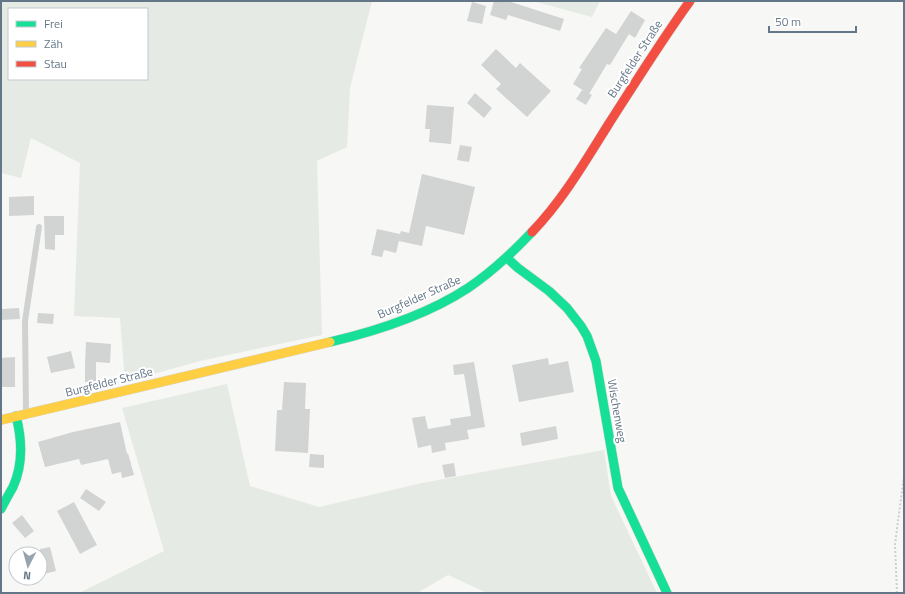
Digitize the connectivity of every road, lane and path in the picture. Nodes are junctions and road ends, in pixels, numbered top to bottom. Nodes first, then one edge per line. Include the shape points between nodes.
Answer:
1 (690, 1) edge
2 (38, 227) dead end
3 (507, 258) junction
4 (26, 414) junction
5 (16, 416) junction
6 (1, 420) edge
7 (904, 476) edge
8 (1, 510) edge
9 (667, 593) edge
10 (897, 593) edge

1 - 3 street, Burgfelder Straße via 644,66 568,187 534,232
2 - 4 lane via 25,321
3 - 4 street, Burgfelder Straße via 469,288 452,297 400,321 359,335
3 - 9 street, Wischenweg via 514,266 556,296 573,313 592,346 618,488
4 - 5 street, Burgfelder Straße
5 - 6 street, Burgfelder Straße
5 - 8 street via 19,430 19,462 15,482
7 - 10 path via 894,544

